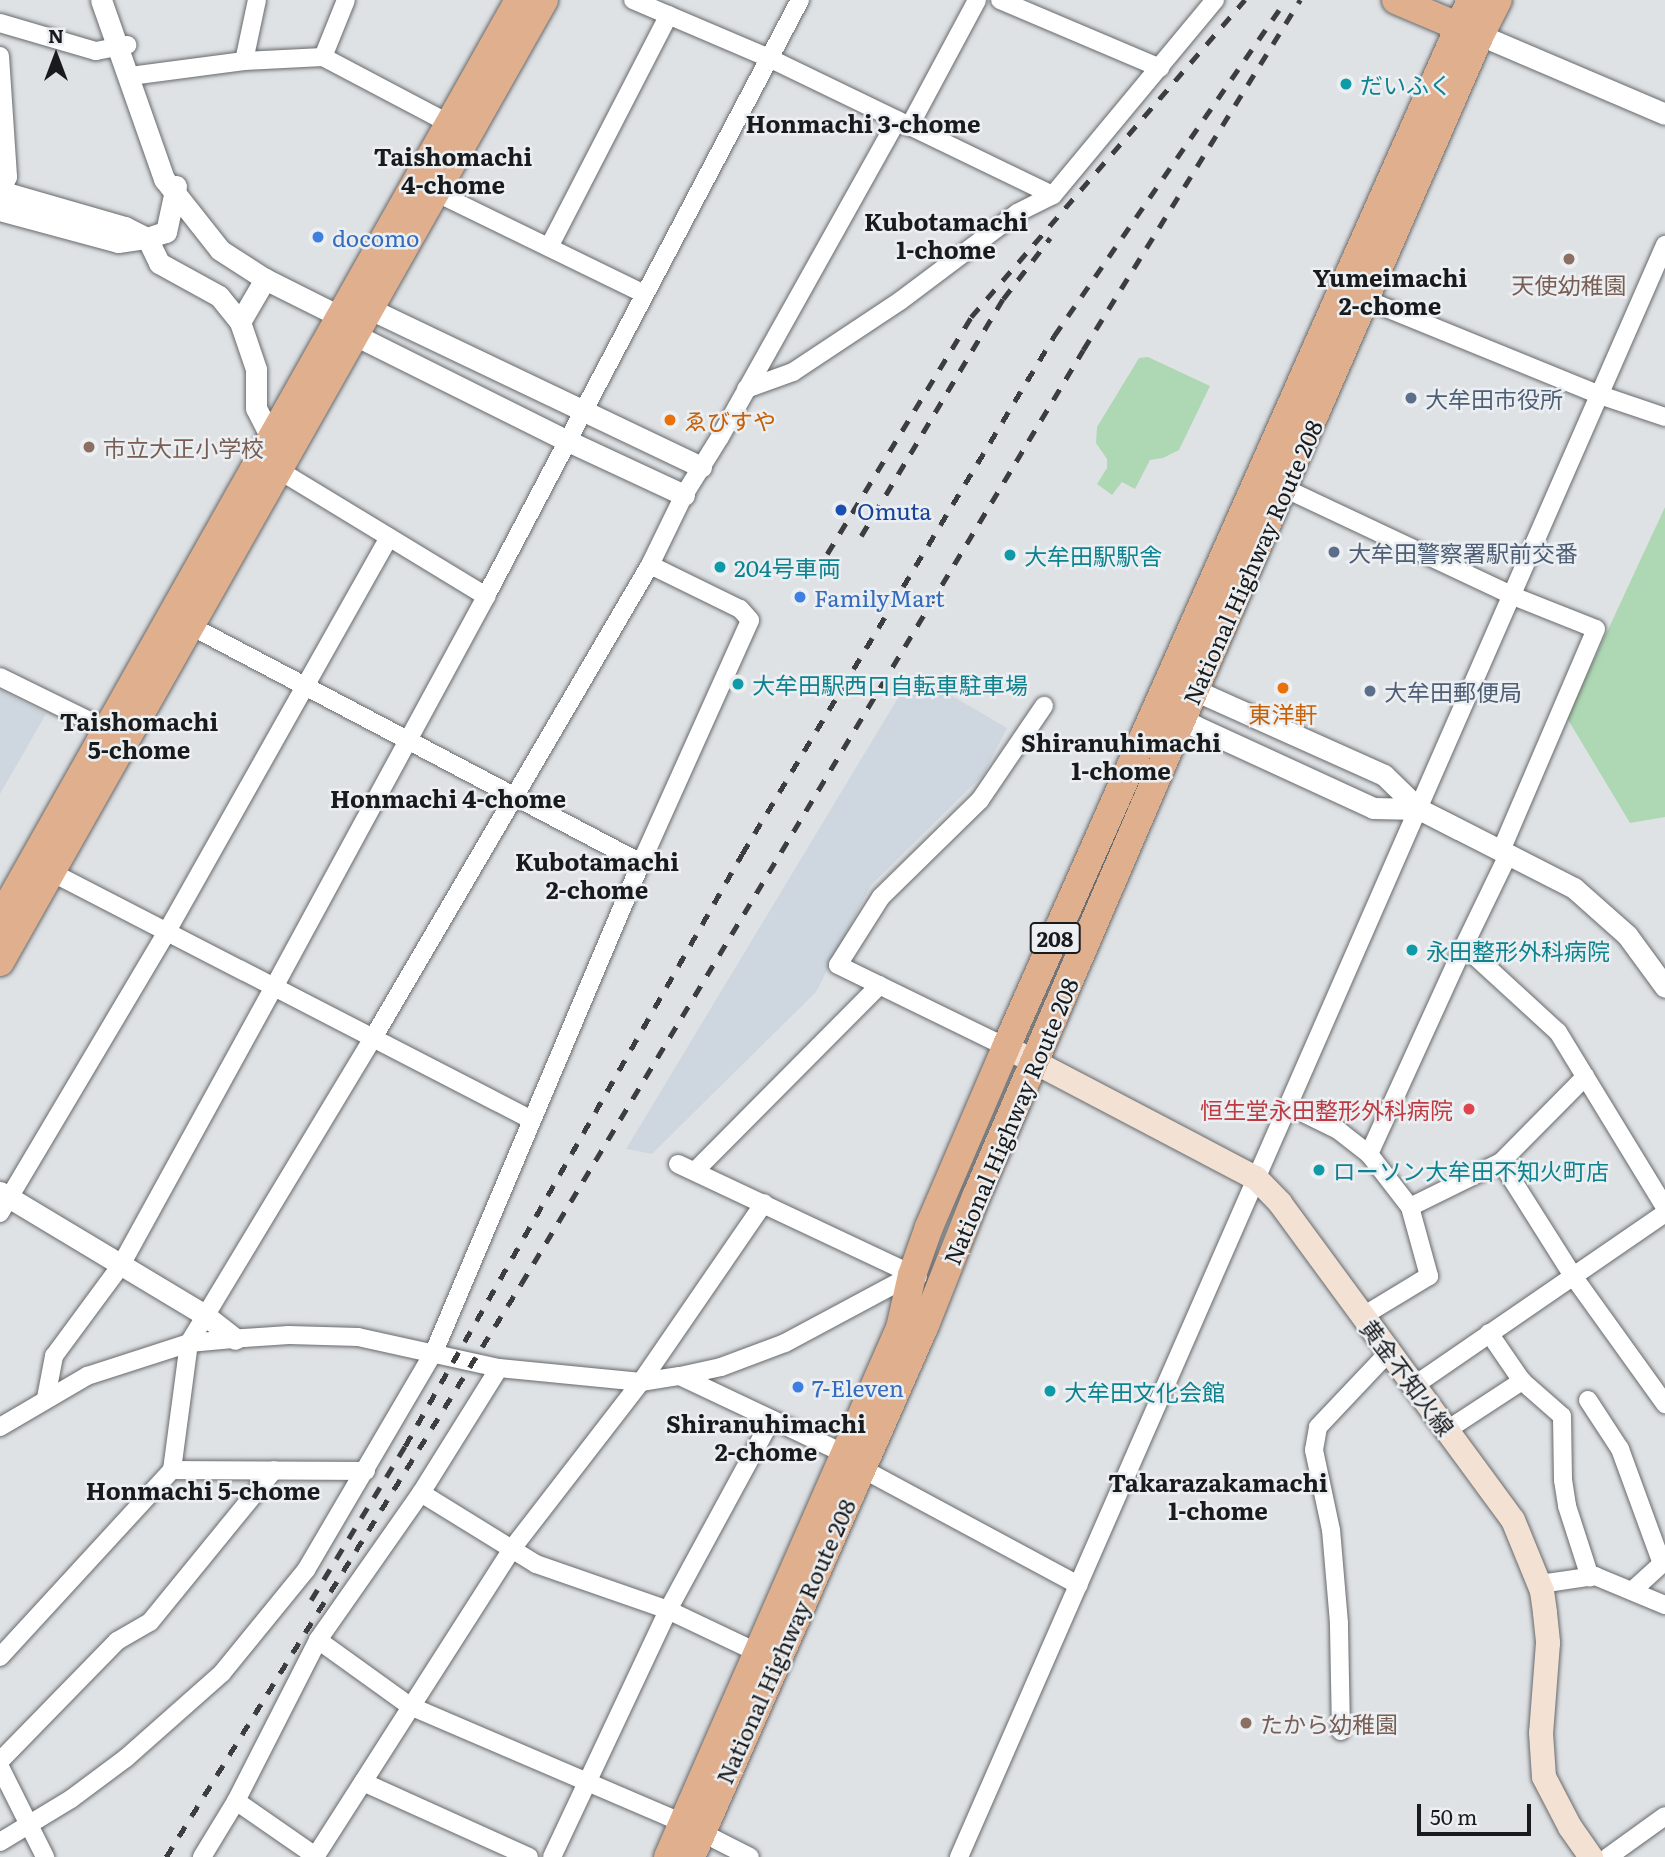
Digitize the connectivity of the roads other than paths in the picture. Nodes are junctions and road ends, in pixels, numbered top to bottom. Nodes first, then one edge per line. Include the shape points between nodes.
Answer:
1 (101, 0) edge
2 (112, 0) edge
3 (257, 0) edge
4 (346, 0) edge
5 (519, 0) edge
6 (544, 0) edge
7 (633, 0) edge
8 (800, 0) edge
9 (977, 0) edge
10 (1000, 0) edge
11 (1215, 0) edge
12 (1396, 0) edge
13 (1471, 0) edge
14 (1499, 0) edge
15 (668, 15) junction
16 (0, 23) edge
17 (1469, 31) junction
18 (122, 47) junction
19 (0, 57) edge
20 (323, 57) junction
21 (769, 58) junction
22 (244, 61) junction
23 (1160, 68) junction
24 (138, 75) junction
25 (1665, 114) edge
26 (903, 123) junction
27 (450, 124) junction
28 (426, 187) junction
29 (175, 192) junction
30 (1054, 195) junction
31 (1, 197) edge
32 (147, 238) junction
33 (1665, 245) edge
34 (549, 247) junction
35 (265, 279) junction
36 (644, 294) junction
37 (1367, 300) junction
38 (368, 308) junction
39 (240, 322) junction
40 (346, 325) junction
41 (746, 389) junction
42 (1600, 395) junction
43 (582, 412) junction
44 (1665, 418) edge
45 (568, 441) junction
46 (279, 453) junction
47 (702, 467) junction
48 (1284, 488) junction
49 (684, 495) junction
50 (390, 537) junction
51 (650, 565) junction
52 (486, 596) junction
53 (1513, 596) junction
54 (189, 625) junction
55 (0, 677) edge
56 (307, 685) junction
57 (1183, 685) junction
58 (1044, 706) dead end
59 (1170, 714) junction
60 (115, 734) junction
61 (409, 739) junction
62 (512, 797) junction
63 (1419, 809) junction
64 (1505, 853) junction
65 (641, 863) junction
66 (51, 872) junction
67 (0, 919) edge
68 (166, 933) junction
69 (1464, 946) junction
70 (0, 962) edge
71 (880, 985) junction
72 (1665, 987) edge
73 (273, 989) junction
74 (373, 1038) junction
75 (1006, 1047) junction
76 (1033, 1062) junction
77 (1585, 1077) junction
78 (1289, 1106) junction
79 (532, 1121) junction
80 (1369, 1154) junction
81 (1501, 1162) junction
82 (678, 1164) dead end
83 (695, 1171) junction
84 (1256, 1178) junction
85 (4, 1201) edge
86 (765, 1203) junction
87 (1410, 1207) junction
88 (1665, 1207) edge
89 (1665, 1213) edge
90 (121, 1265) junction
91 (912, 1275) junction
92 (1573, 1276) junction
93 (941, 1286) junction
94 (206, 1316) junction
95 (1363, 1316) junction
96 (1489, 1333) junction
97 (235, 1339) junction
98 (189, 1343) junction
99 (434, 1352) junction
100 (1389, 1352) junction
101 (499, 1368) junction
102 (680, 1376) junction
103 (1522, 1381) junction
104 (641, 1382) junction
105 (1415, 1385) junction
106 (46, 1398) junction
107 (1588, 1400) dead end
108 (1665, 1404) edge
109 (771, 1420) junction
110 (0, 1427) edge
111 (1447, 1430) junction
112 (852, 1461) junction
113 (172, 1470) junction
114 (274, 1470) junction
115 (366, 1471) junction
116 (421, 1493) junction
117 (511, 1550) junction
118 (1663, 1563) edge
119 (1590, 1577) junction
120 (1078, 1584) junction
121 (1540, 1584) junction
122 (1632, 1591) junction
123 (1665, 1605) edge
124 (668, 1610) junction
125 (318, 1640) junction
126 (0, 1657) edge
127 (766, 1657) junction
128 (410, 1706) junction
129 (1341, 1731) dead end
130 (0, 1761) edge
131 (0, 1767) edge
132 (363, 1782) junction
133 (589, 1783) junction
134 (236, 1801) junction
135 (1665, 1816) edge
136 (30, 1825) junction
137 (692, 1837) edge
138 (0, 1842) edge
139 (44, 1857) edge
140 (202, 1857) edge
141 (316, 1857) edge
142 (529, 1857) edge
143 (552, 1857) edge
144 (668, 1857) edge
145 (750, 1857) edge
146 (959, 1857) edge
147 (1591, 1857) edge
148 (1608, 1857) edge

1 - 18 street
2 - 18 street
3 - 22 street
4 - 20 street
5 - 27 highway
6 - 28 highway
7 - 15 street
8 - 21 street
9 - 26 street
10 - 23 street
11 - 23 street
12 - 17 highway
13 - 17 highway, National Highway Route 208 / 208
14 - 17 highway, National Highway Route 208 / 208
15 - 21 street
15 - 34 street
16 - 18 street via 96,51
17 - 25 street
17 - 37 highway, National Highway Route 208 / 208
17 - 57 highway, National Highway Route 208 / 208
18 - 24 street
18 - 29 street via 164,179
19 - 31 street via 8,177
20 - 22 street
20 - 27 street
21 - 26 street
21 - 36 street
22 - 24 street
23 - 30 street
24 - 29 street via 177,170
26 - 30 street
26 - 41 street
27 - 28 highway
28 - 34 street
28 - 38 highway
28 - 40 highway
29 - 32 street via 166,232
29 - 35 street via 220,250
30 - 41 street via 1017,213 900,301 793,372
31 - 32 street via 125,227
32 - 39 street via 159,263 219,296
33 - 42 street
34 - 36 street
35 - 39 street
35 - 40 street
36 - 43 street
37 - 42 street
37 - 48 highway, National Highway Route 208 / 208
38 - 40 highway
38 - 43 street
39 - 46 street via 256,369 256,408
40 - 45 street
40 - 46 highway
41 - 47 street
42 - 44 street
42 - 53 street
43 - 45 street
43 - 47 street
45 - 49 street
45 - 52 street
46 - 50 street
46 - 54 highway
46 - 60 highway
47 - 49 street
48 - 53 street
48 - 57 highway, National Highway Route 208 / 208
49 - 51 street
50 - 52 street
50 - 56 street
51 - 62 street
51 - 65 street via 740,608 750,620
52 - 61 street
53 - 63 street
53 - 64 street via 1596,629
54 - 56 street
54 - 60 highway
55 - 60 street
56 - 61 street
56 - 68 street
57 - 59 highway, National Highway Route 208 / 208
57 - 63 street via 1384,775
58 - 71 street via 980,800 881,897 838,965
59 - 63 street via 1373,808
59 - 75 highway, National Highway Route 208 / 208
59 - 76 highway, National Highway Route 208 / 208
60 - 66 highway
60 - 67 highway
61 - 62 street
61 - 73 street
62 - 65 street
62 - 74 street
63 - 64 street
63 - 78 street
64 - 69 street
64 - 72 street via 1574,888 1605,912
65 - 79 street
66 - 68 street
66 - 70 highway
68 - 73 street
68 - 85 street
69 - 77 street via 1558,1032
69 - 80 street
71 - 75 street
71 - 83 street
73 - 74 street
73 - 90 street
74 - 79 street
74 - 94 street
75 - 76 main road, 黄金不知火線
75 - 91 highway, National Highway Route 208 / 208
76 - 84 main road, 黄金不知火線
76 - 93 highway, National Highway Route 208 / 208
77 - 81 street
77 - 88 street
78 - 80 street via 1338,1129
78 - 84 street
79 - 99 street
80 - 87 street
81 - 87 street
81 - 92 street
82 - 83 street
83 - 86 street
84 - 95 main road, 黄金不知火線 via 1280,1203
84 - 120 street
85 - 90 street
86 - 91 street
86 - 104 street
87 - 95 street via 1429,1276
89 - 92 street
90 - 94 street
90 - 106 street via 54,1356
91 - 93 street
91 - 102 street via 785,1343 721,1367
91 - 112 highway, National Highway Route 208 / 208 via 900,1328
92 - 96 street
92 - 108 street
93 - 112 highway, National Highway Route 208 / 208
94 - 97 street
94 - 98 street
95 - 100 main road, 黄金不知火線
96 - 103 street
96 - 105 street
97 - 98 street
97 - 99 street via 358,1337
98 - 106 street via 87,1376
98 - 113 street
99 - 101 street
99 - 115 street
100 - 105 main road, 黄金不知火線
100 - 129 street via 1318,1427 1314,1450 1331,1530
101 - 104 street
101 - 116 street
102 - 104 street
102 - 109 street
103 - 111 street
103 - 119 street via 1562,1416 1567,1506
104 - 117 street
105 - 111 main road, 黄金不知火線
106 - 110 street
107 - 118 street via 1620,1450
109 - 112 street
109 - 124 street
111 - 121 main road, 黄金不知火線 via 1513,1520
112 - 120 street
112 - 127 highway, National Highway Route 208 / 208
113 - 114 street
113 - 126 street
114 - 115 street
114 - 130 street via 150,1622 117,1642
115 - 136 street via 306,1570 222,1673 126,1758
116 - 117 street
116 - 125 street
117 - 124 street via 536,1564
117 - 128 street
118 - 122 street
119 - 121 street
119 - 122 street
120 - 146 street
121 - 147 main road, 黄金不知火線 via 1548,1643 1541,1733 1544,1777
122 - 123 street
124 - 127 street
124 - 133 street
125 - 128 street
125 - 134 street
127 - 137 highway, National Highway Route 208 / 208
128 - 132 street
128 - 133 street
131 - 136 street
132 - 141 street
132 - 142 street
133 - 137 street
133 - 143 street
134 - 140 street
134 - 141 street
135 - 148 street
136 - 138 street
136 - 139 street
137 - 144 highway, National Highway Route 208 / 208
137 - 145 street

